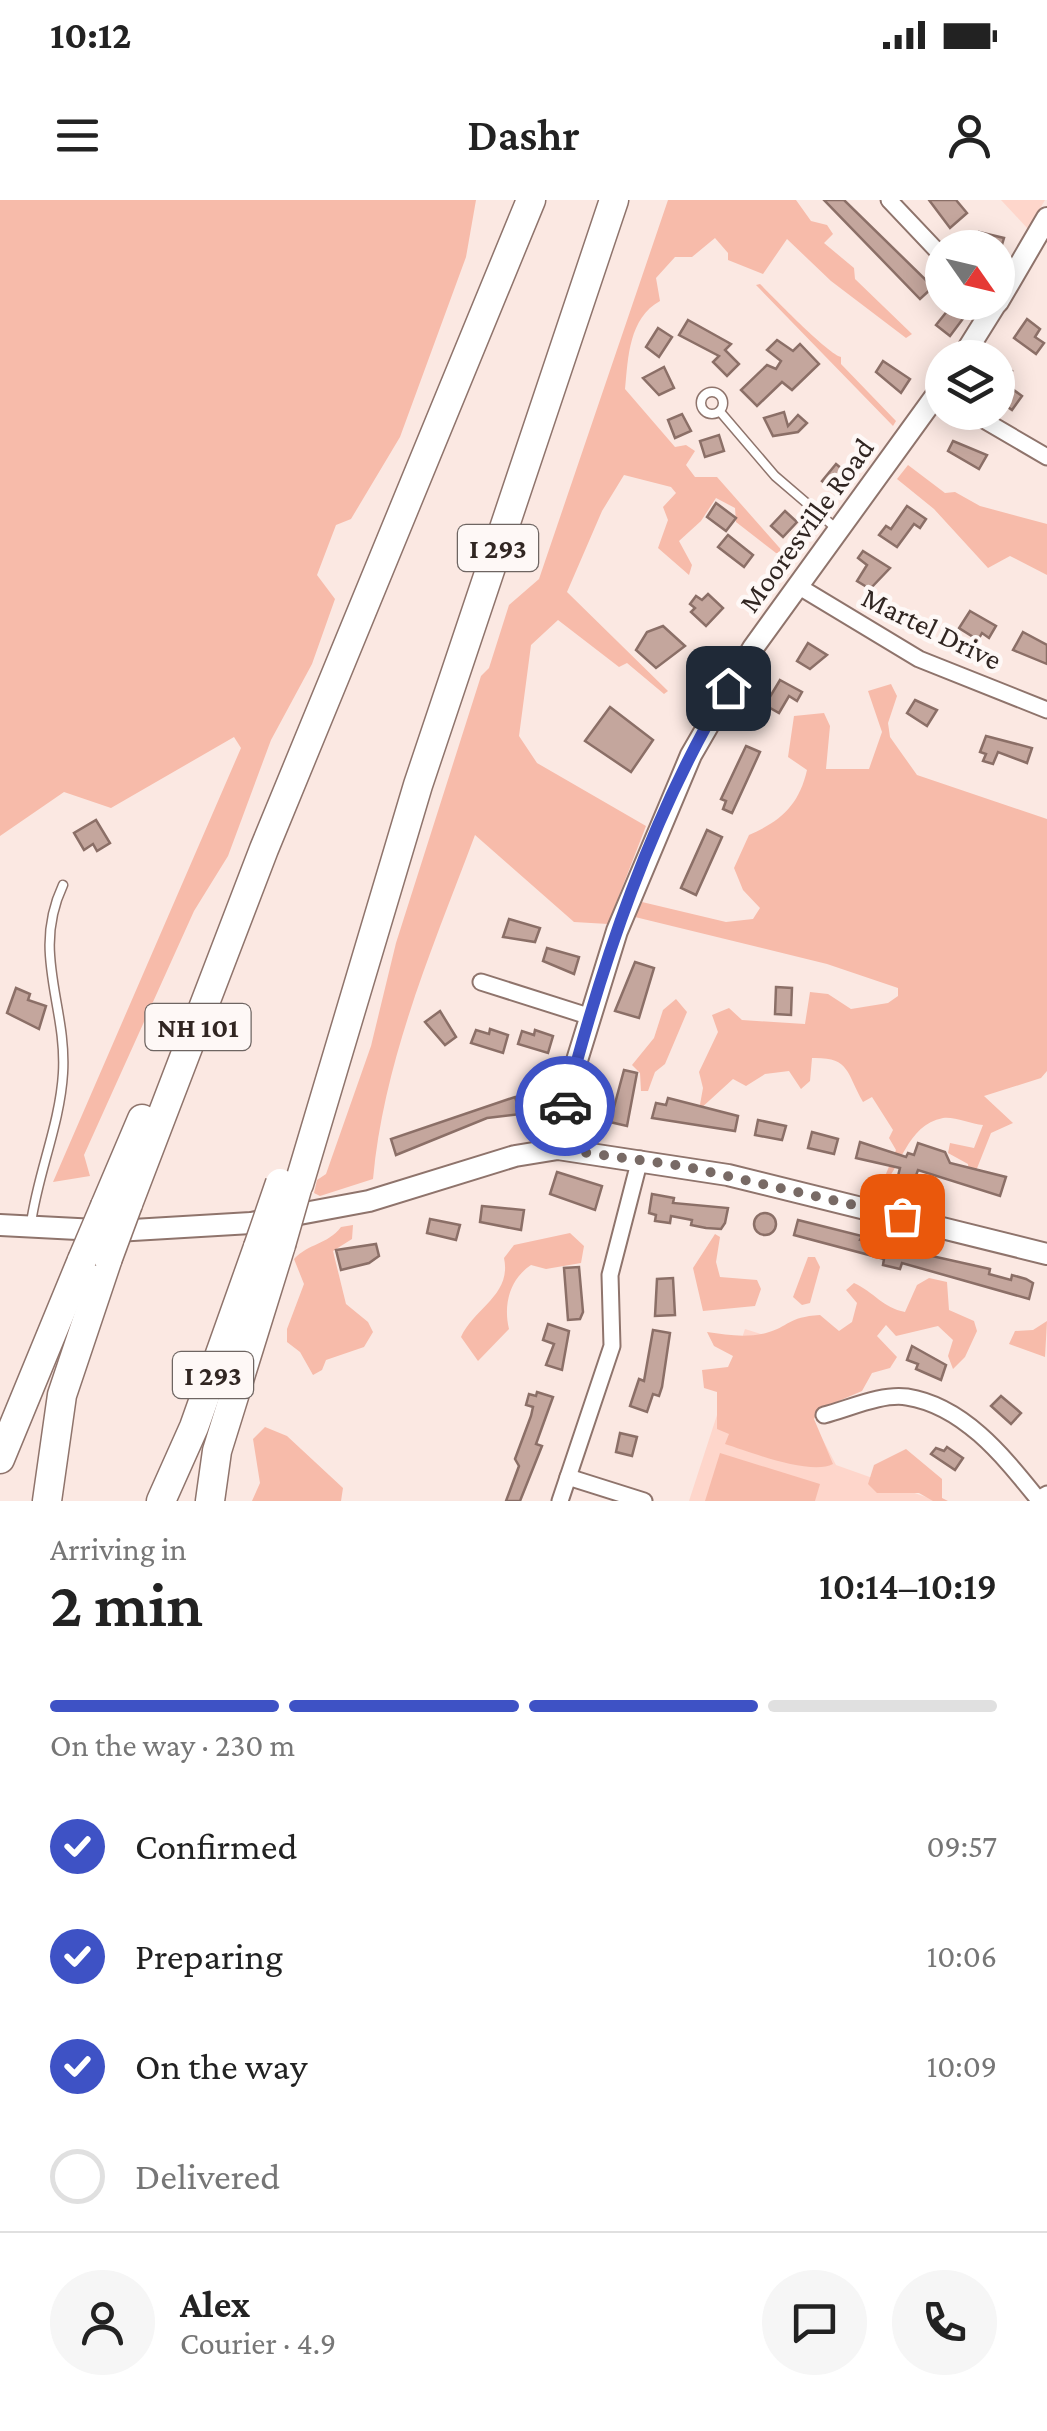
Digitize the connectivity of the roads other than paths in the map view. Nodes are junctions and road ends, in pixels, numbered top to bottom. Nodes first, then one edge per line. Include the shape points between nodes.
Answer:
1 (530, 200) edge
2 (614, 200) edge
3 (889, 200) edge
4 (1047, 218) edge
5 (925, 238) edge
6 (1015, 273) edge
7 (722, 414) dead end
8 (925, 415) edge
9 (1001, 430) edge
10 (1047, 457) edge
11 (839, 531) junction
12 (798, 586) junction
13 (1047, 710) edge
14 (63, 886) dead end
15 (482, 982) dead end
16 (588, 1016) junction
17 (558, 1149) junction
18 (640, 1159) junction
19 (2, 1225) edge
20 (30, 1228) junction
21 (269, 1246) junction
22 (1047, 1254) edge
23 (95, 1259) junction
24 (824, 1415) dead end
25 (0, 1459) edge
26 (568, 1477) junction
27 (1040, 1498) edge
28 (47, 1501) edge
29 (161, 1501) edge
30 (210, 1501) edge
31 (560, 1501) edge
32 (644, 1501) edge

1 - 23 highway, NH 101, bridge
2 - 21 highway, I 293, bridge
3 - 5 street
4 - 6 main road
7 - 11 lane via 775,476
8 - 11 main road, Mooresville Road
9 - 10 street
11 - 12 main road, Mooresville Road
12 - 13 street, Martel Drive via 919,659
12 - 16 main road, Mooresville Road via 690,755
14 - 20 lane via 46,945 63,1072
15 - 16 street
16 - 17 main road, Mooresville Road
17 - 18 main road
17 - 20 main road via 369,1200 251,1223
18 - 22 main road via 787,1188
18 - 26 street via 610,1274 612,1346
19 - 20 main road
21 - 29 highway, I 293
21 - 30 highway
23 - 25 highway
23 - 28 highway, NH 101 via 62,1395
24 - 27 street via 904,1396 940,1408 995,1448
26 - 31 street
26 - 32 street

